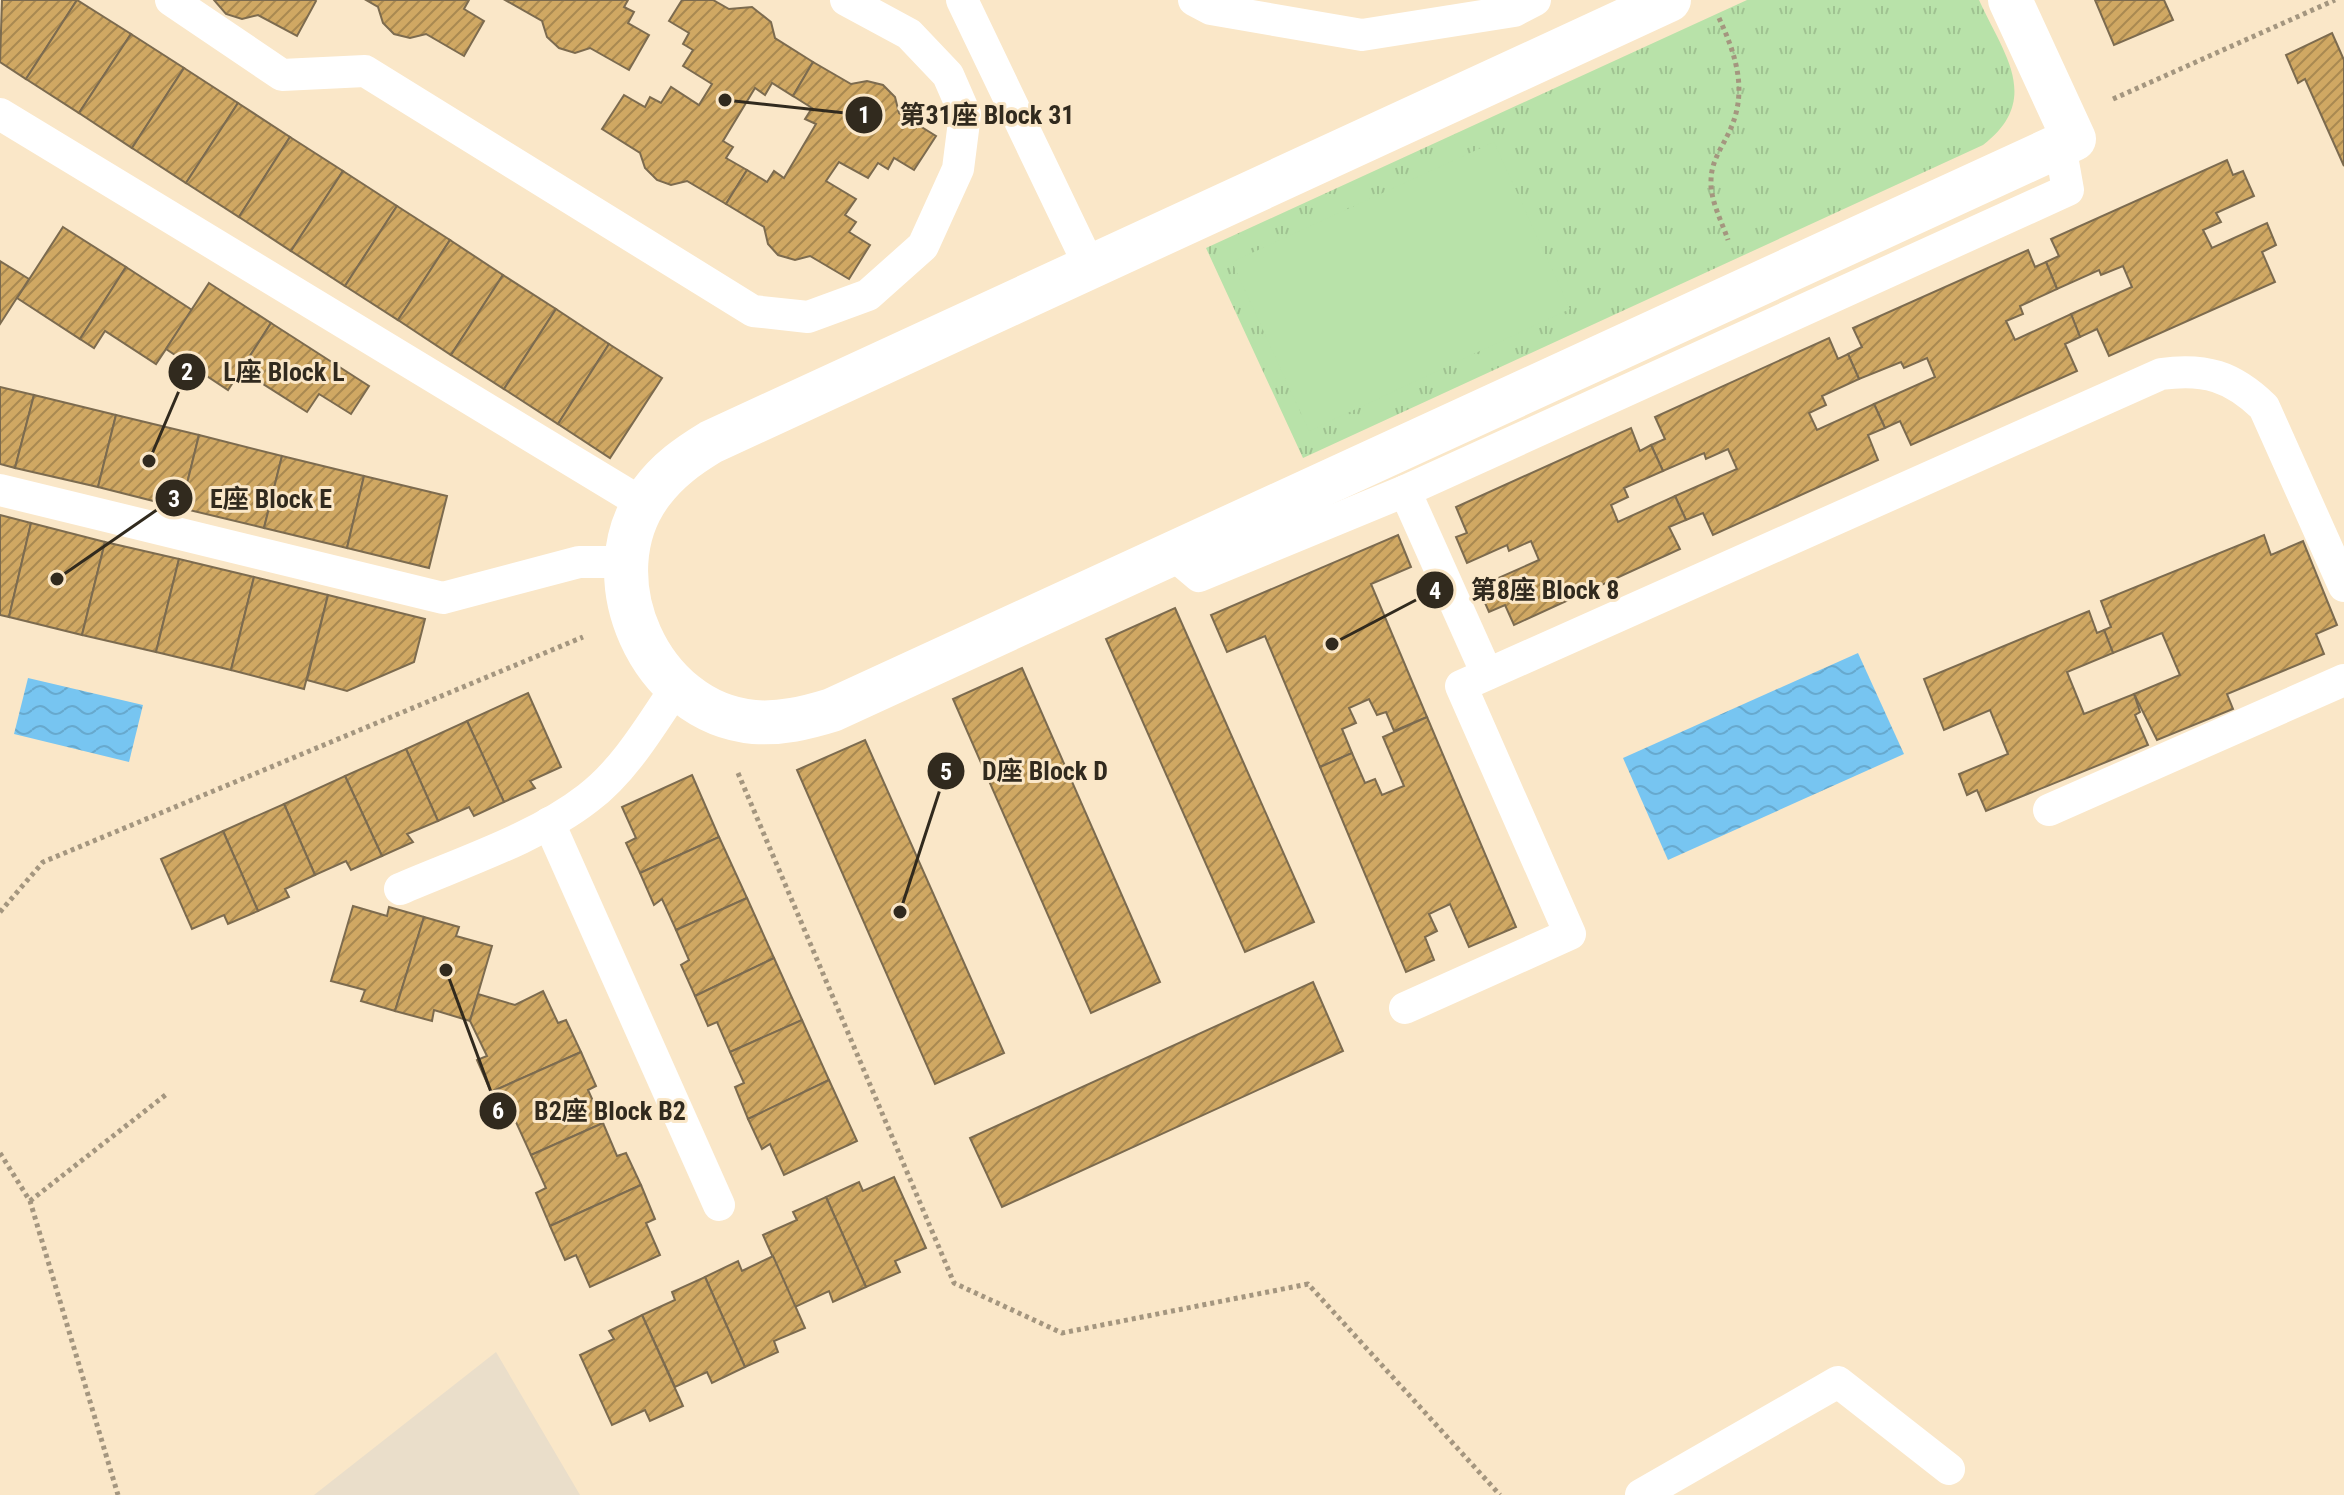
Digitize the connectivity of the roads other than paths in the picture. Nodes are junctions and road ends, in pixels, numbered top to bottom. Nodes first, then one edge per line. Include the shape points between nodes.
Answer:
1 (171, 0) edge
2 (846, 0) edge
3 (962, 0) edge
4 (1194, 0) edge
5 (1535, 0) edge
6 (1669, 0) edge
7 (2010, 0) edge
8 (0, 114) edge
9 (2062, 133) junction
10 (1090, 267) junction
11 (0, 490) edge
12 (1405, 491) junction
13 (645, 505) junction
14 (1173, 554) junction
15 (627, 562) junction
16 (2344, 586) edge
17 (1487, 674) junction
18 (2344, 680) edge
19 (676, 688) junction
20 (2049, 810) dead end
21 (549, 823) junction
22 (400, 889) dead end
23 (1405, 1008) dead end
24 (719, 1205) dead end
25 (1949, 1469) dead end
26 (1641, 1495) edge

1 - 2 lane via 282,75 365,71 753,311 808,317 868,295 923,246 958,169 965,114 948,75 909,34
3 - 10 lane
4 - 5 lane via 1211,9 1362,35 1514,11
6 - 10 street
7 - 9 street
8 - 13 lane
9 - 12 lane via 2068,190
9 - 14 street via 1749,289
10 - 13 street via 711,442 677,463
11 - 15 lane via 443,598 579,562
12 - 14 lane via 1199,576
12 - 17 lane
13 - 15 street via 631,534
14 - 19 street via 832,710 794,721 752,722 712,710
15 - 19 street via 632,617 649,655
16 - 17 lane via 2264,407 2244,387 2217,374 2190,370 2161,374
17 - 23 lane via 1461,686 1570,934
18 - 20 lane
19 - 21 lane via 622,764 589,798
21 - 22 lane
21 - 24 lane
25 - 26 lane via 1838,1382

